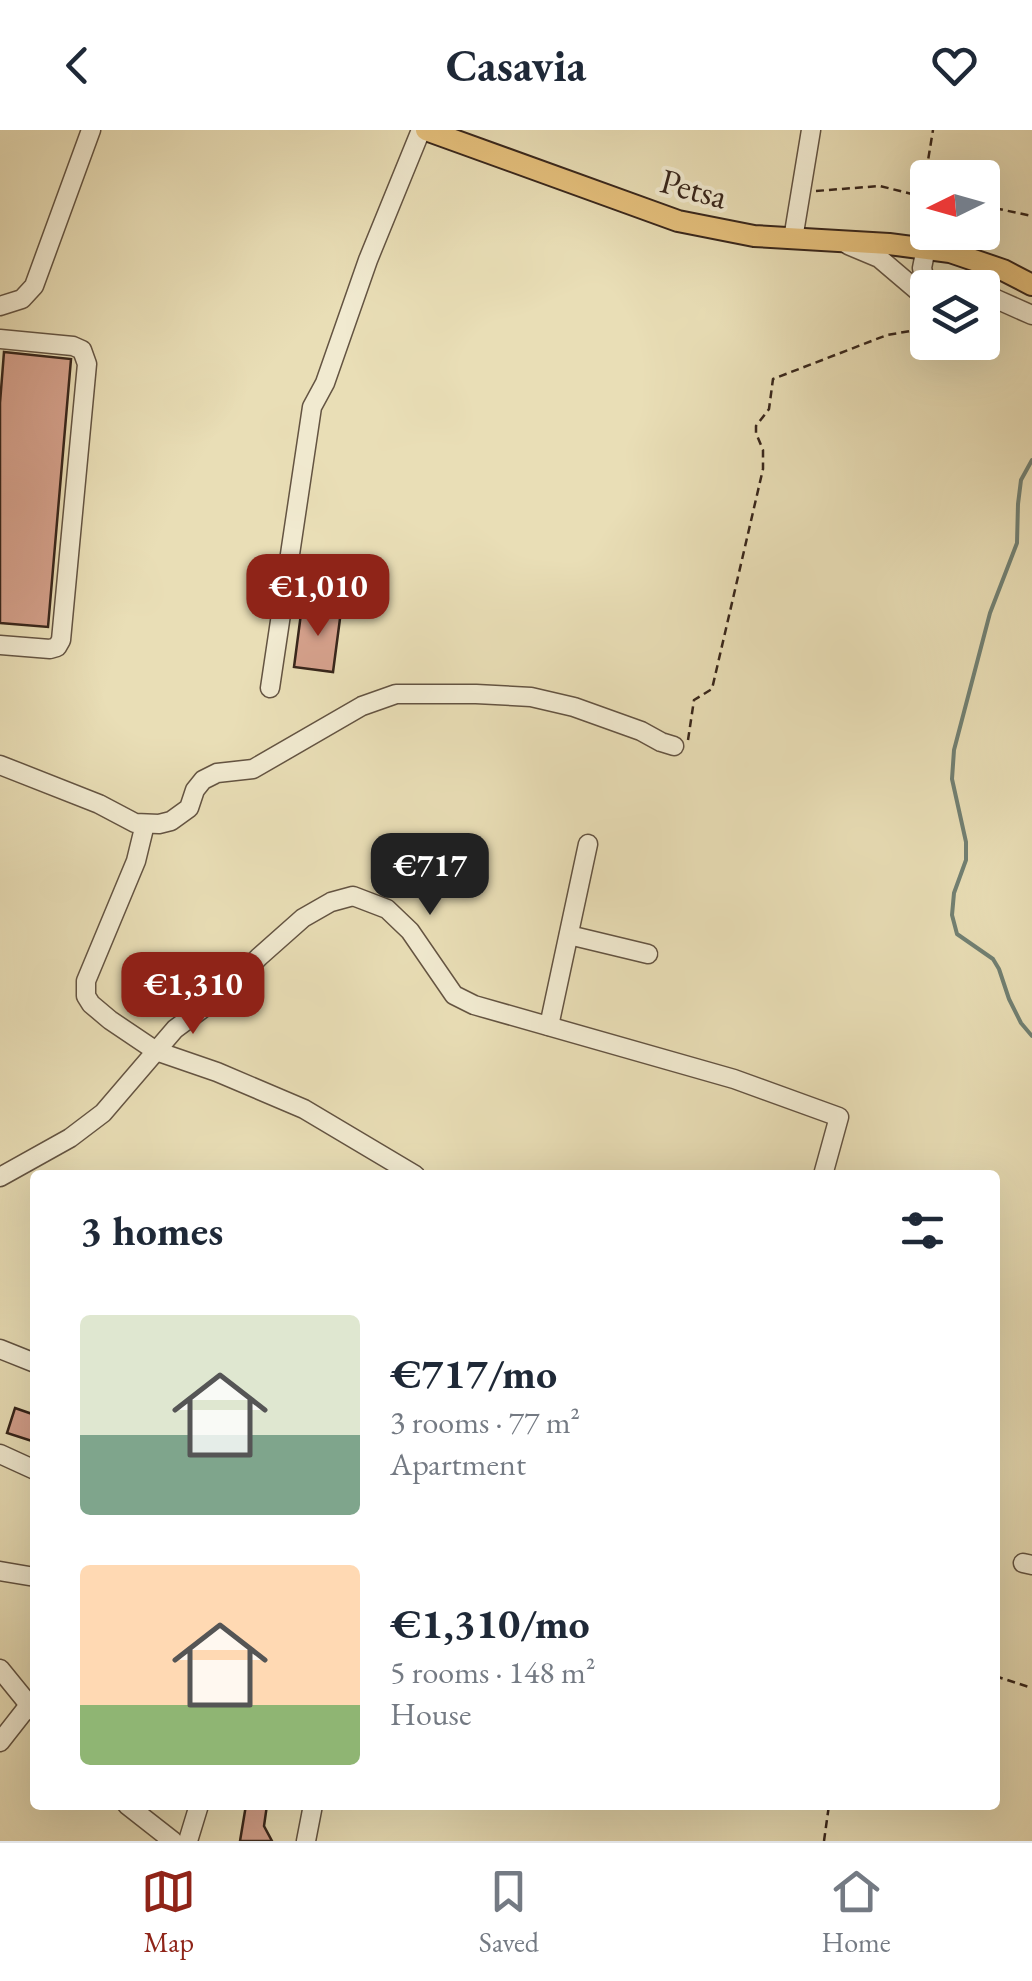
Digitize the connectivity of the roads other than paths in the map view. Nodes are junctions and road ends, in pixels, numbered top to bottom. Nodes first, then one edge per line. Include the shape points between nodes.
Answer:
1 (423, 130) edge
2 (811, 130) edge
3 (92, 134) edge
4 (792, 239) junction
5 (839, 240) junction
6 (910, 247) edge
7 (934, 250) edge
8 (910, 282) edge
9 (1030, 284) edge
10 (1000, 301) edge
11 (0, 306) edge
12 (1032, 315) edge
13 (0, 339) edge
14 (0, 645) edge
15 (270, 688) dead end
16 (674, 746) road end
17 (0, 765) edge
18 (145, 824) junction
19 (588, 844) dead end
20 (569, 934) junction
21 (648, 954) dead end
22 (549, 1026) junction
23 (156, 1050) junction
24 (407, 1170) edge
25 (824, 1170) edge
26 (0, 1177) edge
27 (0, 1348) edge
28 (30, 1362) edge
29 (0, 1454) edge
30 (30, 1468) edge
31 (0, 1571) edge
32 (30, 1576) edge
33 (0, 1669) edge
34 (30, 1706) edge
35 (30, 1711) edge
36 (0, 1742) edge
37 (133, 1810) edge
38 (197, 1810) edge
39 (312, 1810) edge
40 (173, 1841) edge
41 (188, 1841) edge
42 (306, 1841) edge

1 - 4 main road, Petsa via 678,220
1 - 15 street via 312,407
2 - 4 street
3 - 11 street via 34,286 22,299
4 - 5 main road, Petsa
5 - 6 main road, Petsa
5 - 8 street, Petsa
7 - 9 main road, Petsa
10 - 12 street
13 - 14 street via 73,346 88,364 60,640 50,650
16 - 18 street via 530,697 396,694 253,768 202,780 179,816
17 - 18 street
18 - 23 street via 86,996
19 - 20 street
20 - 21 street
20 - 22 street
22 - 23 street via 454,995 387,908 353,896 303,918
22 - 25 street via 839,1117
23 - 24 street via 304,1109
23 - 26 street via 103,1113
27 - 28 street
29 - 30 street
31 - 32 street
33 - 34 street
35 - 36 street
37 - 40 street
38 - 41 street
39 - 42 street

